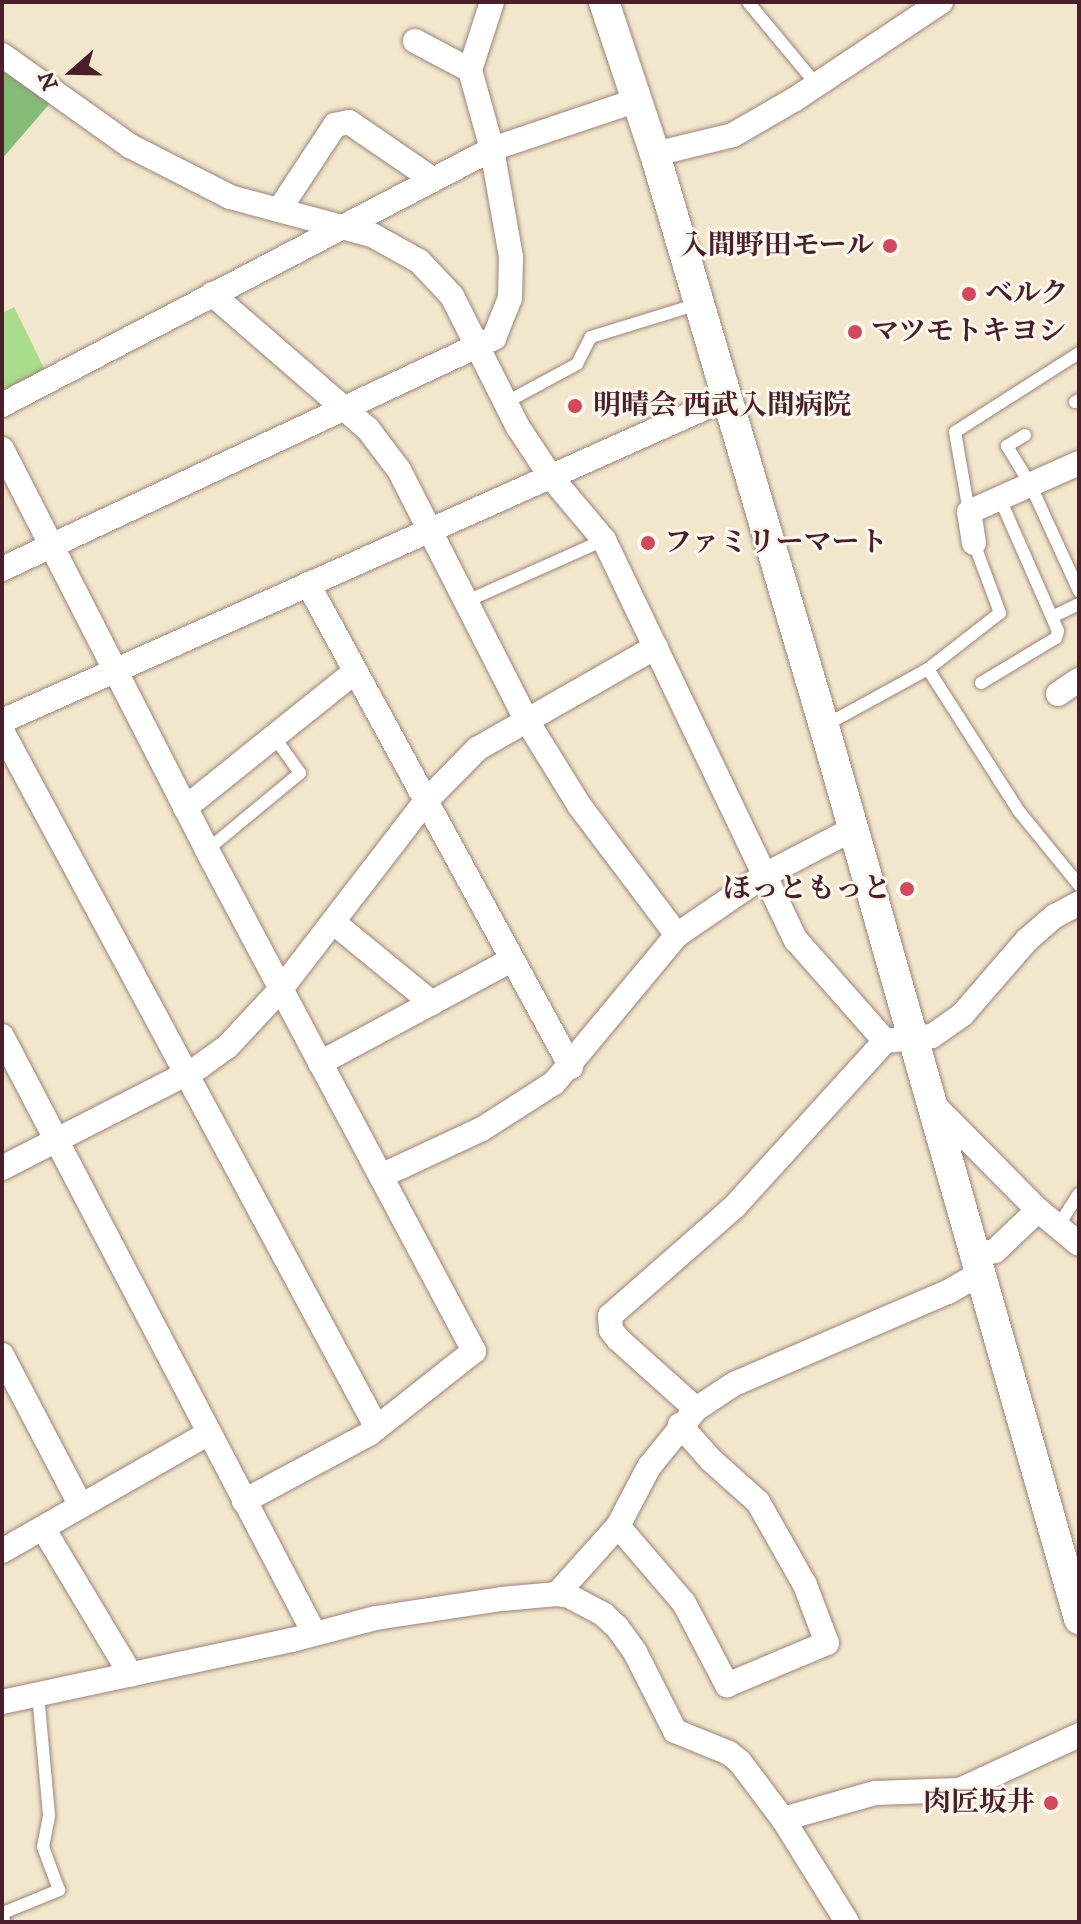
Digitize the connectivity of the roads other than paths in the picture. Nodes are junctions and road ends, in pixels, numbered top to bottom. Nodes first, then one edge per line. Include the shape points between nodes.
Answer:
1 (492, 2) edge
2 (604, 2) edge
3 (748, 2) edge
4 (941, 2) edge
5 (415, 41) dead end
6 (2, 55) edge
7 (470, 70) junction
8 (817, 85) junction
9 (638, 100) junction
10 (492, 149) junction
11 (655, 154) junction
12 (432, 179) junction
13 (279, 210) junction
14 (343, 225) junction
15 (212, 294) junction
16 (698, 304) junction
17 (478, 347) junction
18 (1079, 353) edge
19 (516, 397) dead end
20 (725, 399) junction
21 (2, 405) edge
22 (345, 408) junction
23 (1025, 435) dead end
24 (2, 449) edge
25 (1079, 463) edge
26 (551, 477) junction
27 (1030, 484) junction
28 (1000, 499) junction
29 (969, 512) junction
30 (431, 531) junction
31 (604, 540) junction
32 (974, 543) joint
33 (51, 545) junction
34 (2, 569) edge
35 (308, 584) junction
36 (1079, 591) edge
37 (467, 601) junction
38 (1079, 604) edge
39 (1052, 617) junction
40 (656, 647) junction
41 (114, 669) junction
42 (928, 669) junction
43 (355, 672) junction
44 (1079, 680) edge
45 (981, 683) dead end
46 (1058, 694) dead end
47 (2, 721) edge
48 (527, 721) junction
49 (824, 726) junction
50 (2, 731) edge
51 (275, 738) junction
52 (424, 803) junction
53 (185, 808) junction
54 (853, 829) junction
55 (207, 850) junction
56 (765, 875) junction
57 (1079, 885) edge
58 (1079, 903) edge
59 (333, 922) junction
60 (677, 935) junction
61 (511, 960) junction
62 (281, 989) junction
63 (432, 1003) junction
64 (2, 1036) edge
65 (899, 1041) junction
66 (320, 1063) junction
67 (571, 1067) junction
68 (188, 1072) junction
69 (932, 1103) junction
70 (56, 1140) junction
71 (2, 1168) edge
72 (381, 1176) junction
73 (1079, 1194) edge
74 (1038, 1210) junction
75 (1058, 1226) junction
76 (1079, 1244) edge
77 (976, 1265) junction
78 (2, 1355) edge
79 (688, 1417) junction
80 (377, 1428) junction
81 (209, 1433) junction
82 (244, 1501) junction
83 (81, 1506) junction
84 (618, 1526) junction
85 (43, 1528) junction
86 (2, 1551) edge
87 (557, 1594) junction
88 (1079, 1619) edge
89 (313, 1631) junction
90 (131, 1675) junction
91 (38, 1695) junction
92 (2, 1702) edge
93 (1079, 1735) edge
94 (783, 1819) junction
95 (4, 1922) edge
96 (847, 1922) edge

1 - 7 street
2 - 9 street
3 - 8 lane
4 - 8 street
5 - 7 street
6 - 13 street via 130,146 230,197
7 - 10 street
8 - 11 street via 733,135
9 - 10 street
9 - 11 street
10 - 12 street
10 - 17 street via 509,240 510,298 494,338
11 - 16 street
12 - 13 street via 349,122 335,125
12 - 14 street
13 - 14 street
14 - 15 street
14 - 17 street via 419,261 457,304
15 - 21 street
15 - 22 street
16 - 19 lane via 591,337 577,364
16 - 20 street
17 - 22 street
17 - 26 street via 518,427
18 - 29 lane via 955,432
20 - 26 street
20 - 49 street
22 - 30 street via 399,470
22 - 33 street
23 - 27 lane via 1007,446
24 - 33 street
25 - 27 street
26 - 30 street
26 - 31 street
27 - 28 street
27 - 36 lane
28 - 29 street
28 - 39 lane
29 - 32 street
30 - 35 street
30 - 37 street
31 - 37 lane
31 - 40 street
32 - 42 lane via 1000,613
33 - 34 street
33 - 41 street
35 - 41 street
35 - 43 street
37 - 48 street
38 - 39 lane
39 - 45 lane via 1056,638
40 - 48 street
40 - 56 street
41 - 47 street
41 - 53 street
42 - 49 lane
42 - 57 lane via 1018,810
43 - 51 street
43 - 52 street
44 - 46 street
48 - 52 street via 477,749
48 - 60 street via 579,805
49 - 54 street
50 - 68 street
51 - 53 street
51 - 55 lane via 300,773
52 - 59 street
52 - 61 street
53 - 55 street
54 - 56 street
54 - 65 street
55 - 62 street
56 - 60 street
56 - 65 street via 796,940
58 - 65 street via 1027,940 962,1015 932,1036
59 - 62 street
59 - 63 street
60 - 67 street
61 - 63 street
61 - 67 street
62 - 66 street
62 - 68 street via 227,1047
63 - 66 street
64 - 70 street
65 - 69 street
65 - 79 street via 735,1206 610,1316 611,1330
66 - 72 street
67 - 72 street via 515,1111
68 - 70 street
68 - 80 street
69 - 74 street
69 - 77 street
70 - 71 street
70 - 81 street
72 - 80 street via 474,1351
73 - 75 lane
74 - 75 street
74 - 77 street
75 - 76 street
77 - 79 street via 948,1292 734,1384
77 - 88 street
78 - 83 street
79 - 84 street via 649,1467
79 - 84 street via 711,1460 758,1502 805,1585 827,1643 727,1685 684,1603
80 - 82 street
81 - 82 street
81 - 83 street
82 - 89 street
83 - 85 street
84 - 87 street
85 - 86 street
85 - 90 street
87 - 89 street
87 - 94 street via 583,1602 617,1627 675,1731 729,1753
89 - 90 street
90 - 91 street
91 - 92 street
91 - 95 lane via 49,1815 43,1847 59,1890 3,1913
93 - 94 street via 960,1790 875,1793
94 - 96 street

